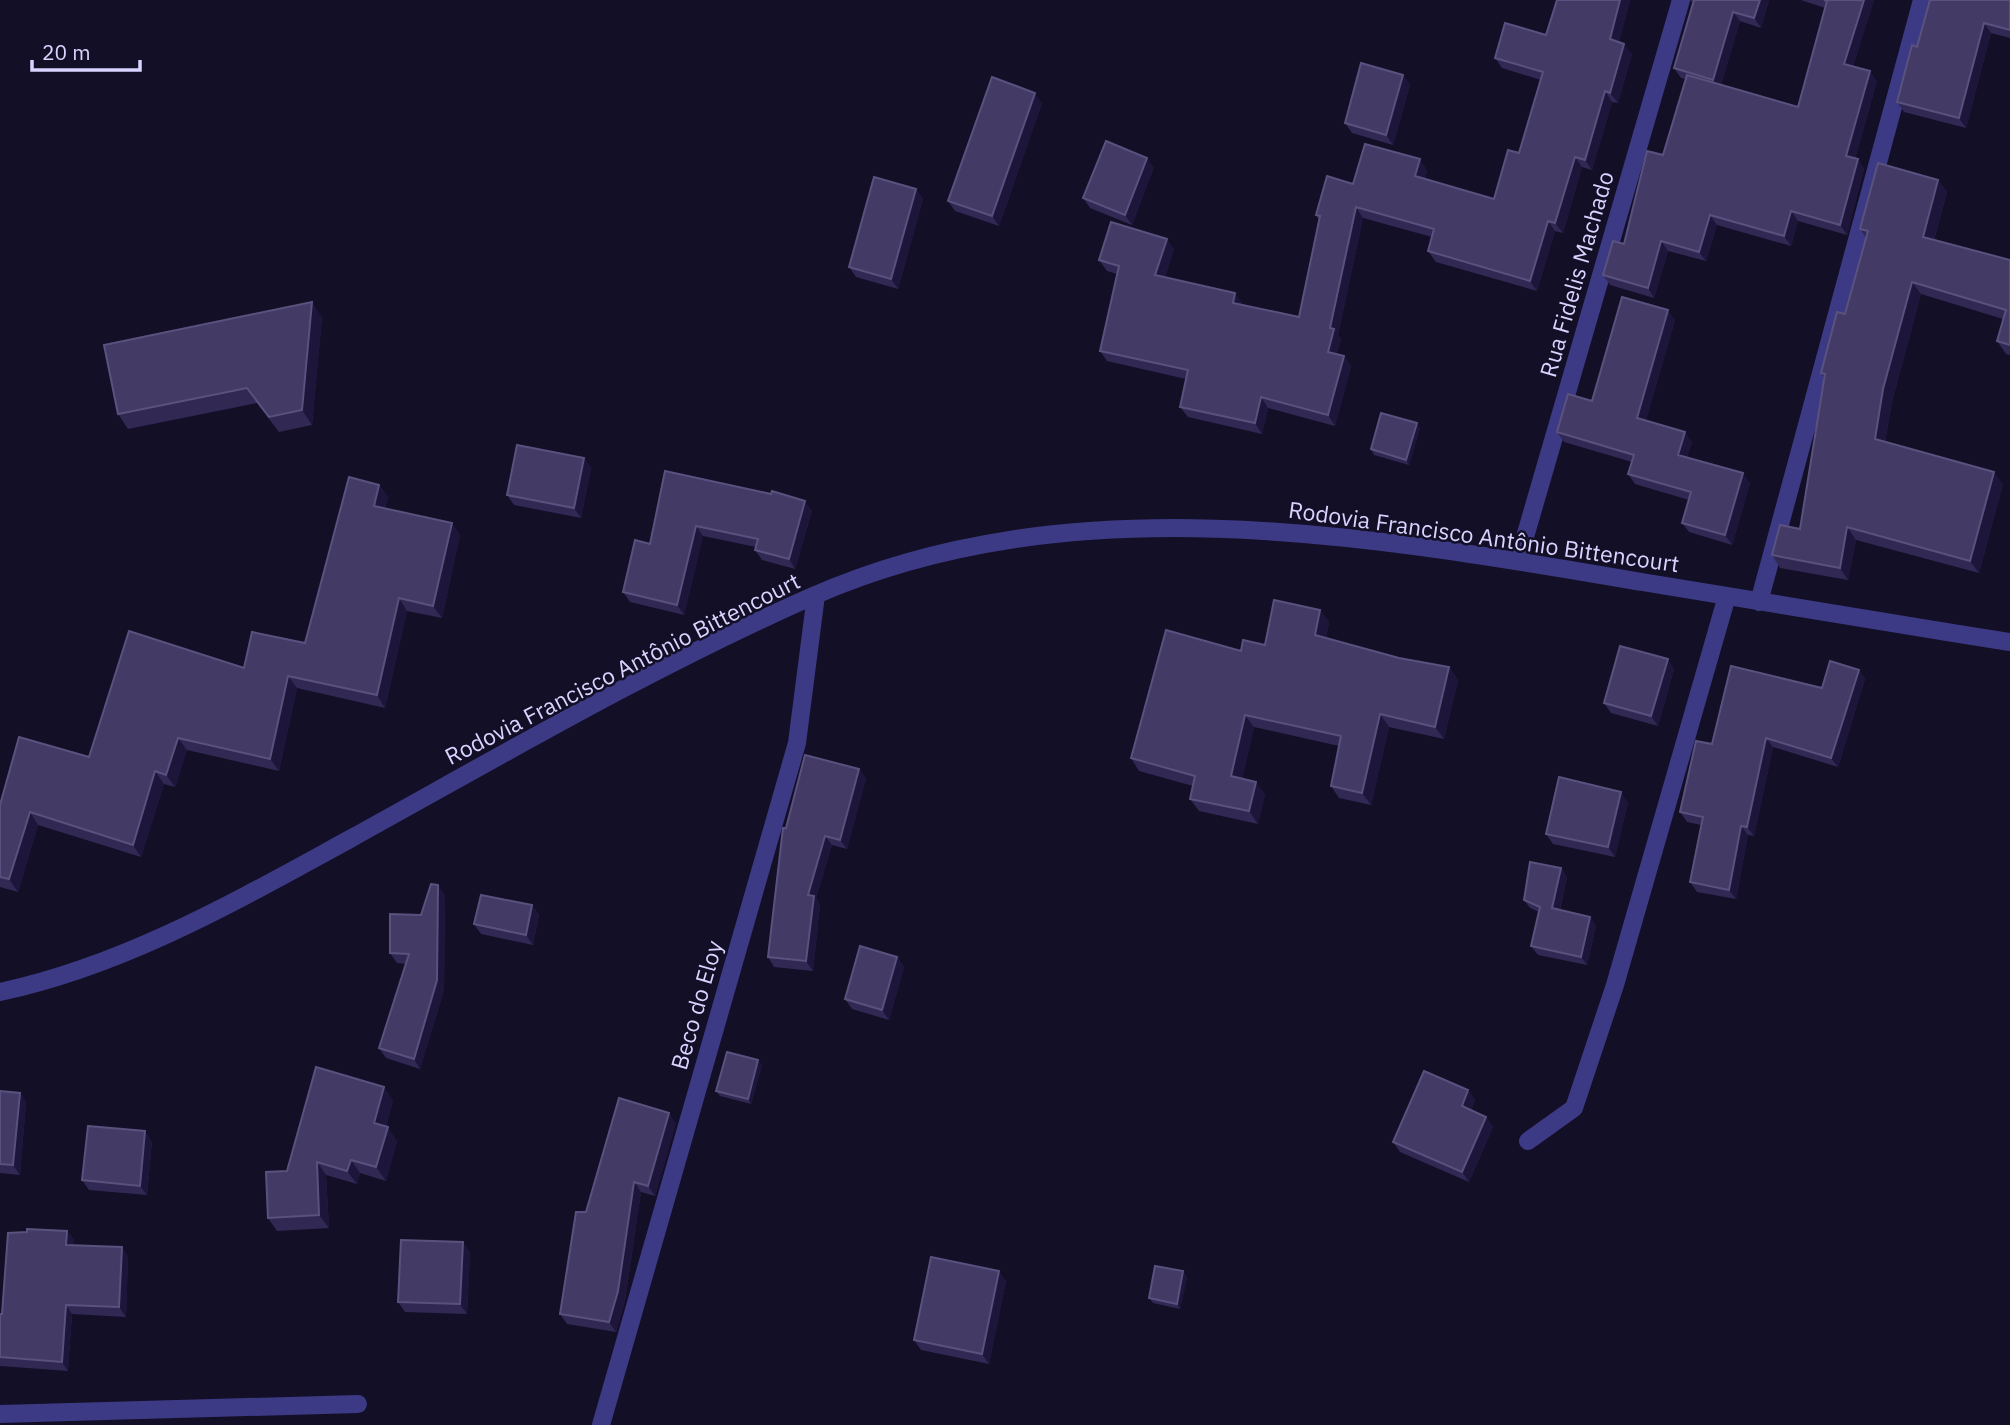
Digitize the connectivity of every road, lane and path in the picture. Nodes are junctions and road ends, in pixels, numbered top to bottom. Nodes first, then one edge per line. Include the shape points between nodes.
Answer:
1 (1681, 0) edge
2 (1922, 0) edge
3 (1518, 561) junction
4 (816, 595) junction
5 (1727, 596) junction
6 (1759, 602) junction
7 (2010, 642) edge
8 (0, 992) edge
9 (1528, 1141) dead end
10 (358, 1405) dead end
11 (0, 1414) edge
12 (601, 1425) edge

1 - 3 street, Rua Fidelis Machado
2 - 6 street
3 - 4 street, Rodovia Francisco Antônio Bittencourt via 1275,531 1117,529 1026,536 950,549
3 - 5 street, Rodovia Francisco Antônio Bittencourt
4 - 8 street, Rodovia Francisco Antônio Bittencourt via 609,697 182,930 38,984
4 - 12 street, Beco do Eloy via 797,743
5 - 6 street, Rodovia Francisco Antônio Bittencourt
5 - 9 street via 1615,985 1574,1108
6 - 7 street, Rodovia Francisco Antônio Bittencourt
10 - 11 street

